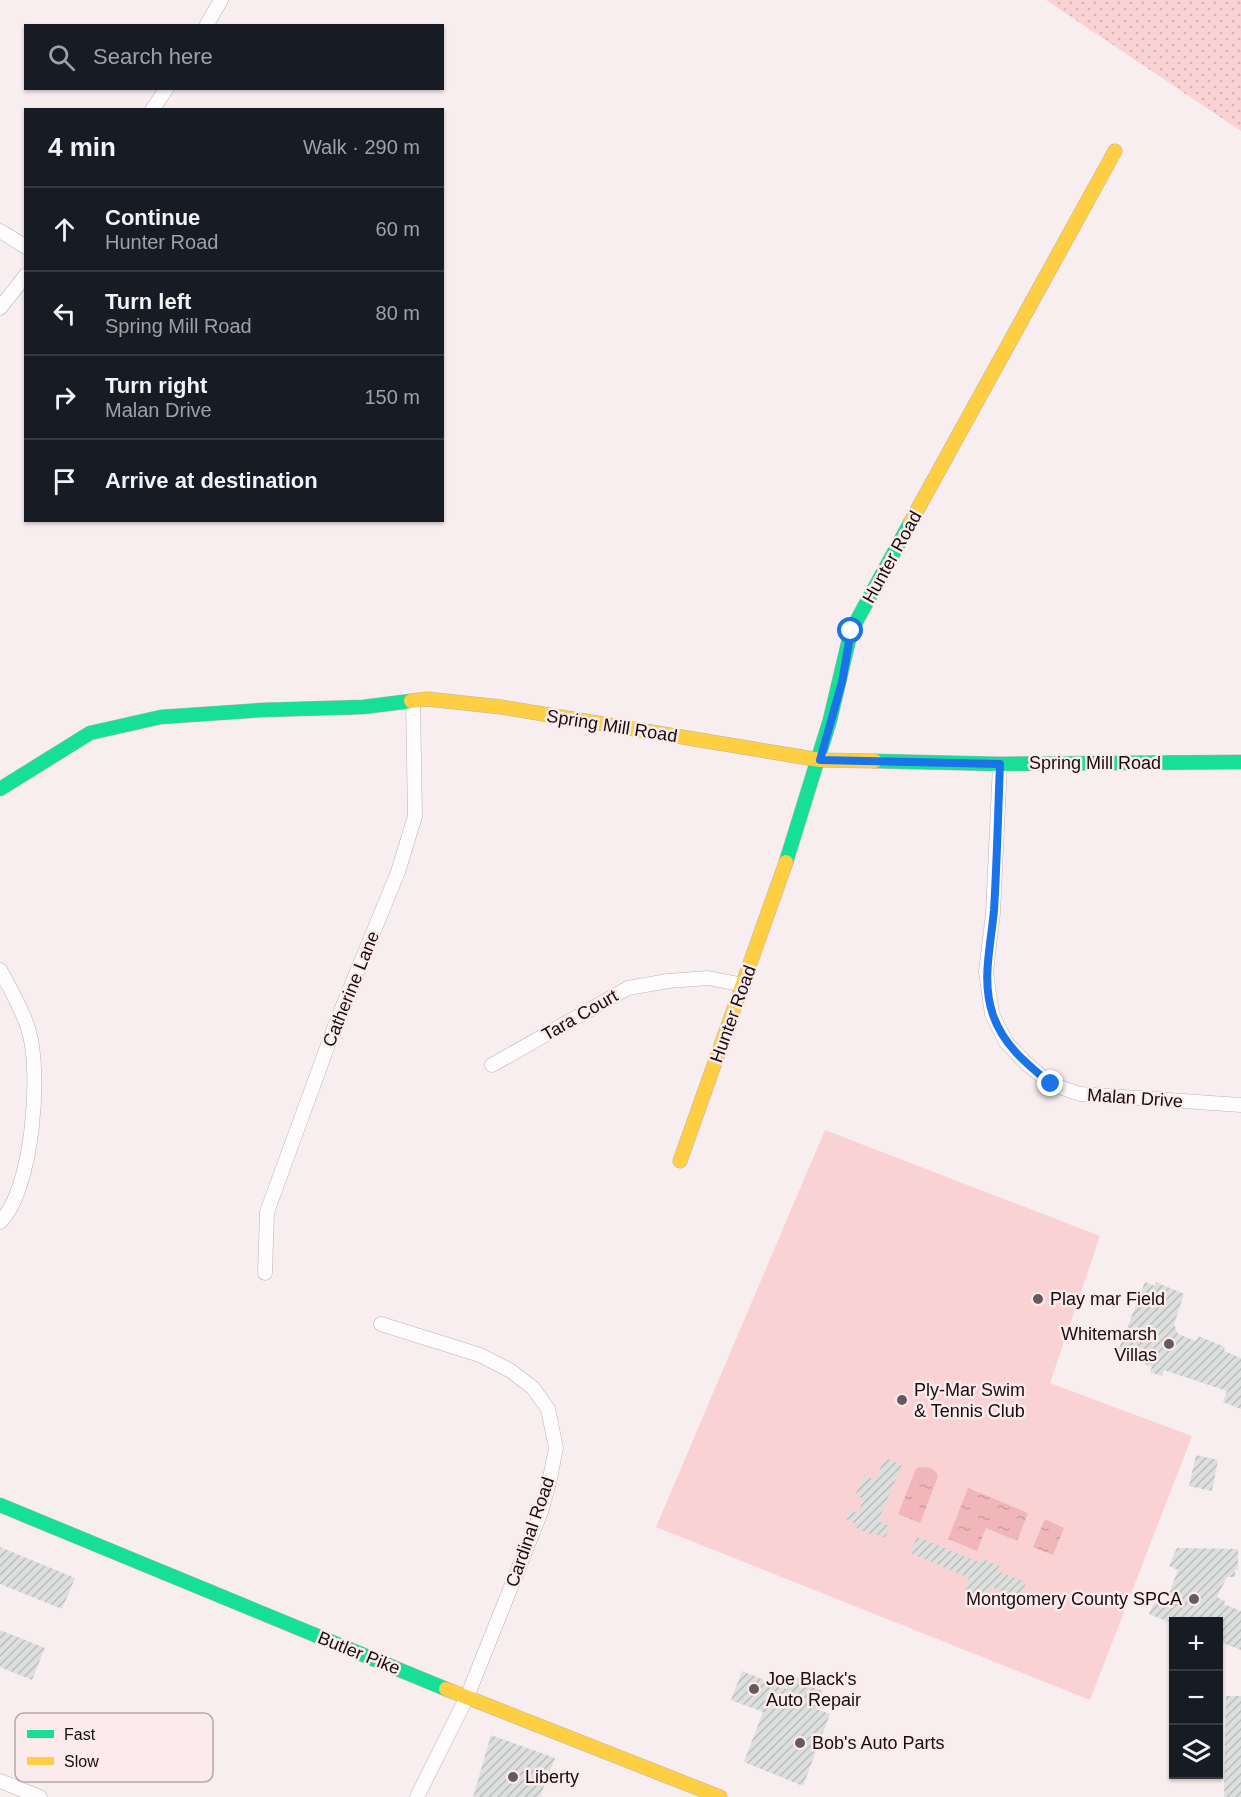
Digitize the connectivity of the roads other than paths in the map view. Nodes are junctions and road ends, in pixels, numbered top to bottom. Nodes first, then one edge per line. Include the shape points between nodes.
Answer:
1 (221, 0) edge
2 (207, 24) edge
3 (167, 90) edge
4 (153, 108) edge
5 (1115, 151) dead end
6 (0, 231) edge
7 (24, 246) edge
8 (24, 278) edge
9 (0, 308) edge
10 (413, 701) junction
11 (820, 760) junction
12 (1241, 762) edge
13 (1000, 764) junction
14 (0, 789) edge
15 (0, 970) edge
16 (744, 985) junction
17 (492, 1065) dead end
18 (1241, 1106) edge
19 (680, 1161) dead end
20 (0, 1222) edge
21 (265, 1273) dead end
22 (381, 1324) dead end
23 (0, 1504) edge
24 (467, 1697) junction
25 (0, 1780) edge
26 (34, 1796) edge
27 (417, 1797) edge
28 (720, 1797) edge

1 - 2 street
3 - 4 street
5 - 11 street, Hunter Road via 851,631 842,682
6 - 7 street
8 - 9 street
10 - 11 street, Spring Mill Road via 501,707
10 - 14 street, Spring Mill Road via 161,717 90,733
10 - 21 street, Catherine Lane via 415,816 398,872 336,1023 267,1212
11 - 13 street, Spring Mill Road
11 - 16 street, Hunter Road
12 - 13 street, Spring Mill Road
13 - 18 street, Malan Drive via 993,913 986,972 992,1014 1006,1042 1051,1084 1080,1094
15 - 20 street via 28,1028 34,1062 33,1117 22,1182
16 - 17 street, Tara Court via 708,978 628,988
16 - 19 street, Hunter Road
22 - 24 street, Cardinal Road via 480,1355 511,1371 532,1388 548,1409 556,1448 549,1483
23 - 24 street, Butler Pike
24 - 27 street, Cardinal Road
24 - 28 street, Butler Pike
25 - 26 street

